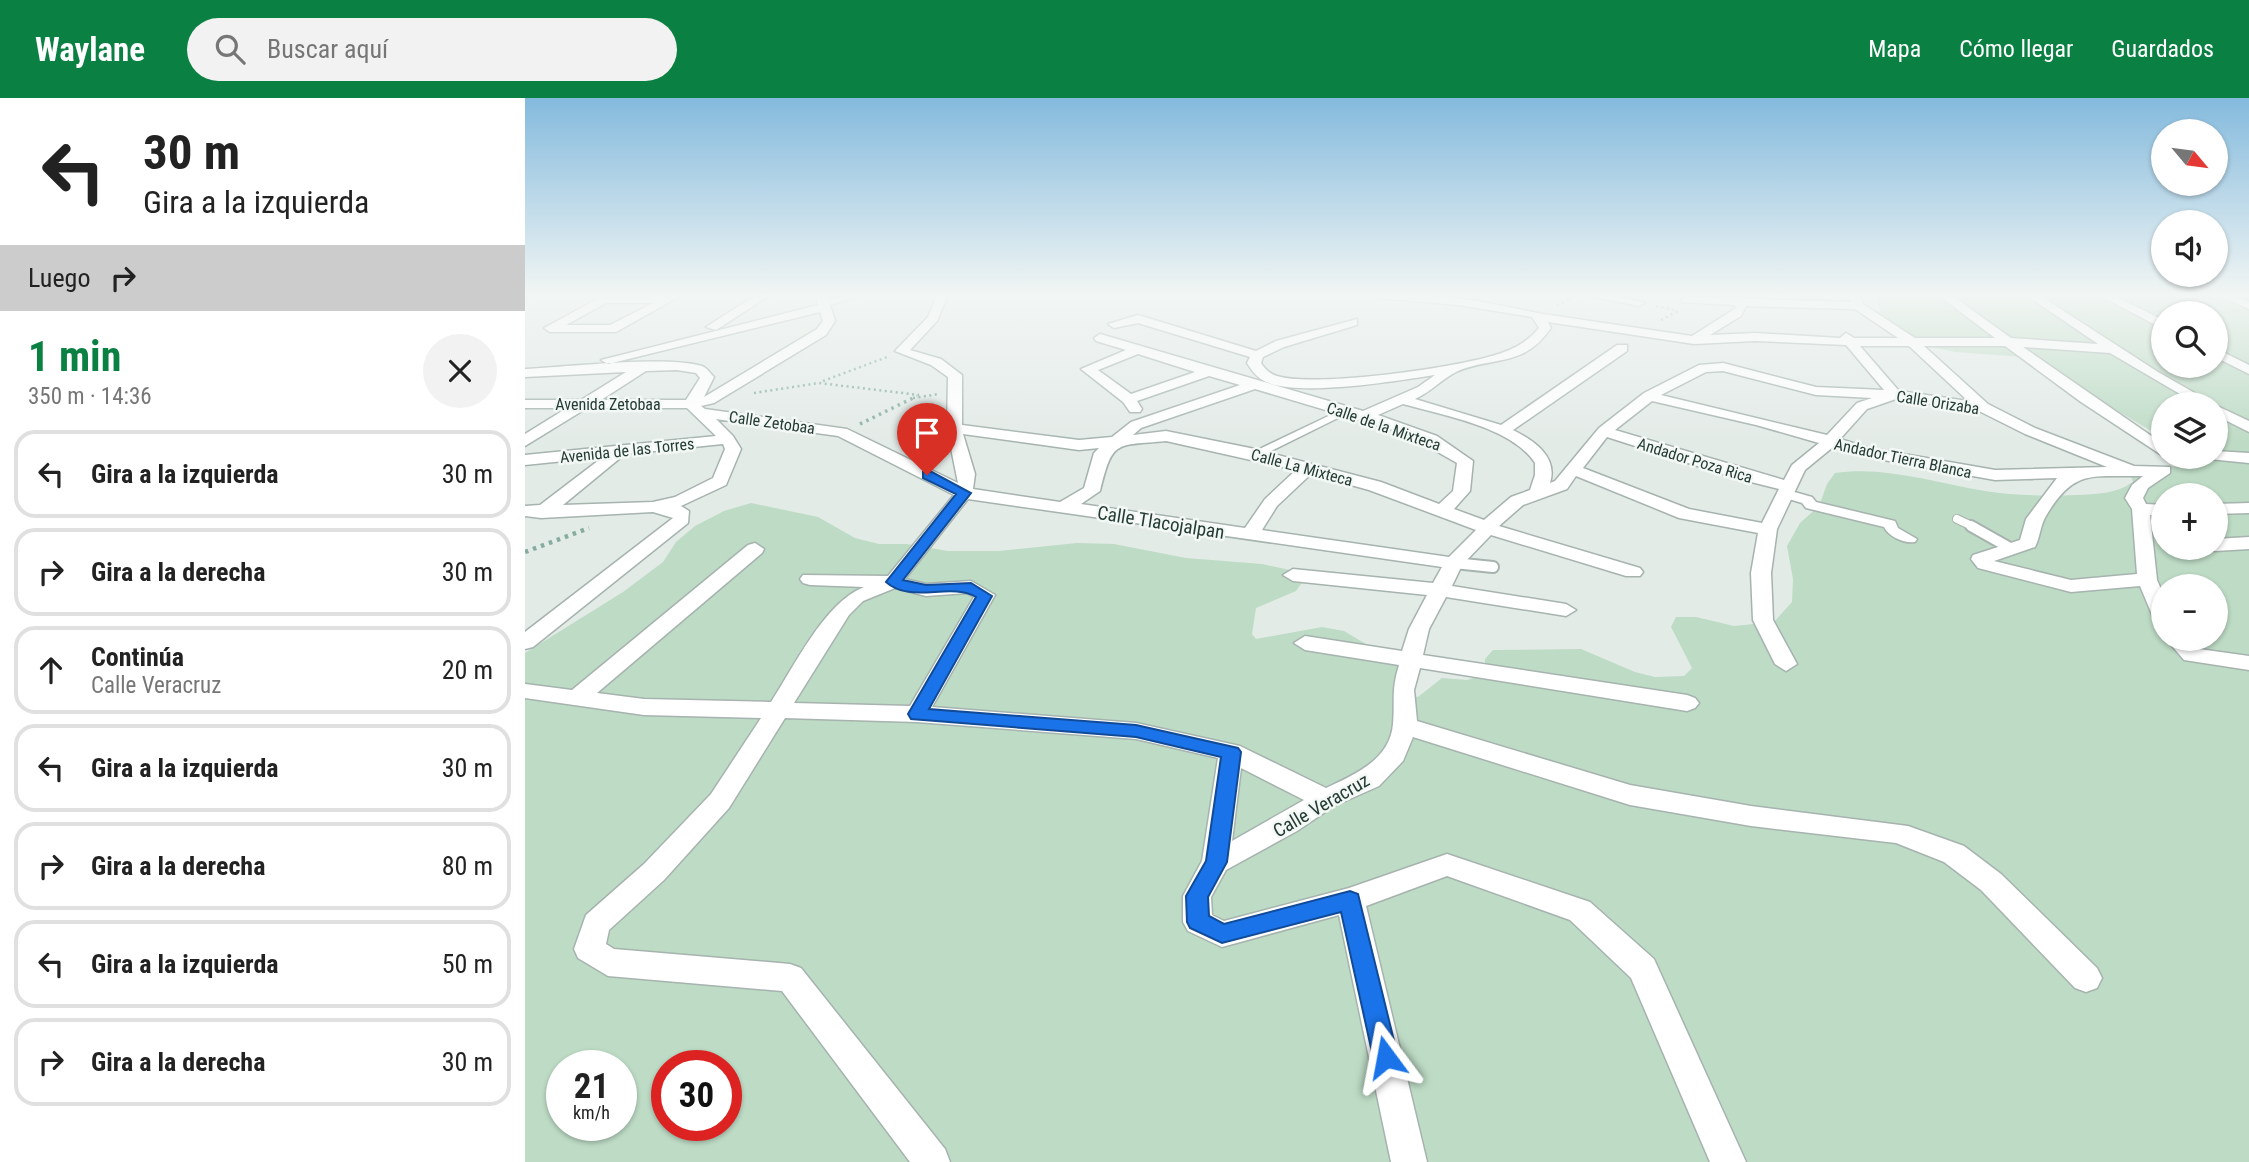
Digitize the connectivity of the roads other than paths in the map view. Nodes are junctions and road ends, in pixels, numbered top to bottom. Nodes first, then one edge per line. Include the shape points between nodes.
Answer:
1 (668, 345) edge
2 (801, 345) edge
3 (907, 345) edge
4 (1121, 345) edge
5 (1223, 345) edge
6 (1279, 345) edge
7 (1527, 345) edge
8 (1855, 345) edge
9 (1915, 345) edge
10 (2015, 345) edge
11 (2051, 345) edge
12 (2108, 345) edge
13 (1622, 348) dead end
14 (2114, 349) junction
15 (1138, 350) junction
16 (1520, 350) junction
17 (1257, 355) junction
18 (2228, 359) edge
19 (644, 367) junction
20 (1454, 367) junction
21 (1737, 369) joint
22 (2249, 370) edge
23 (558, 372) junction
24 (1207, 372) junction
25 (525, 373) edge
26 (1381, 376) junction
27 (525, 382) edge
28 (1307, 384) junction
29 (1254, 385) junction
30 (2185, 392) edge
31 (1279, 393) junction
32 (1895, 395) junction
33 (1649, 396) junction
34 (1129, 399) junction
35 (1401, 399) junction
36 (525, 404) edge
37 (582, 404) junction
38 (700, 406) junction
39 (1983, 407) junction
40 (1345, 412) junction
41 (1362, 416) junction
42 (2228, 416) edge
43 (1136, 425) junction
44 (2249, 427) edge
45 (957, 429) junction
46 (1504, 430) junction
47 (1604, 431) junction
48 (842, 432) joint
49 (728, 439) junction
50 (525, 441) edge
51 (1111, 443) junction
52 (1828, 443) junction
53 (2151, 443) edge
54 (619, 452) junction
55 (1255, 454) junction
56 (2228, 457) edge
57 (2249, 458) edge
58 (525, 460) edge
59 (2151, 466) edge
60 (1307, 469) junction
61 (2159, 469) edge
62 (1575, 470) junction
63 (2130, 470) junction
64 (2078, 472) junction
65 (1786, 490) junction
66 (964, 493) junction
67 (1537, 495) junction
68 (1065, 506) junction
69 (653, 507) junction
70 (2249, 508) edge
71 (2141, 509) junction
72 (2151, 509) edge
73 (2228, 509) edge
74 (545, 510) junction
75 (525, 511) edge
76 (1440, 511) junction
77 (1957, 519) dead end
78 (525, 523) edge
79 (1488, 528) junction
80 (1768, 529) junction
81 (1249, 536) junction
82 (1910, 539) dead end
83 (2249, 543) edge
84 (2228, 544) edge
85 (2010, 548) junction
86 (2143, 548) junction
87 (2151, 548) edge
88 (755, 549) dead end
89 (1454, 563) junction
90 (1493, 567) dead end
91 (1633, 572) dead end
92 (1293, 575) dead end
93 (810, 579) dead end
94 (2147, 580) junction
95 (893, 582) junction
96 (2151, 589) edge
97 (1439, 590) junction
98 (1566, 610) dead end
99 (525, 642) edge
100 (1305, 643) dead end
101 (2200, 651) edge
102 (1411, 660) junction
103 (2249, 663) edge
104 (1786, 664) dead end
105 (525, 691) edge
106 (577, 698) junction
107 (1687, 703) dead end
108 (777, 711) junction
109 (917, 714) junction
110 (1405, 726) junction
111 (1231, 752) junction
112 (1325, 799) junction
113 (1216, 862) junction
114 (1350, 900) junction
115 (2086, 978) dead end
116 (932, 1162) edge
117 (1409, 1162) edge
118 (1728, 1162) edge

1 - 23 street
2 - 38 street
3 - 45 street via 901,351 936,362 955,375
4 - 15 street, Calle de la Mixteca
5 - 17 street
6 - 17 street
7 - 16 street
8 - 32 street
9 - 39 street
10 - 53 street
11 - 14 street
12 - 14 street
13 - 46 street
14 - 30 street
15 - 24 street, Calle de la Mixteca
15 - 34 street via 1088,369
16 - 20 street
16 - 26 street via 1397,363
17 - 28 street via 1254,363 1258,370 1273,380
18 - 22 street
19 - 23 street
19 - 37 street
19 - 38 street via 700,370 707,377
20 - 26 street
20 - 35 street via 1442,379
21 - 32 street, Calle Orizaba via 1816,391
21 - 33 street, Calle Veracruz via 1704,368
23 - 25 street
23 - 27 street
24 - 29 street, Calle de la Mixteca
24 - 34 street
26 - 28 street
28 - 31 street
29 - 31 street, Calle de la Mixteca
29 - 43 street
31 - 40 street, Calle de la Mixteca
32 - 39 street, Calle Orizaba
32 - 52 street via 1863,406
33 - 47 street, Calle Veracruz
33 - 52 street, Andador Tierra Blanca via 1760,421
34 - 43 street
35 - 41 street
35 - 46 street
36 - 37 street, Avenida Zetobaa
37 - 38 street, Avenida Zetobaa
37 - 50 street
38 - 48 street, Calle Zetobaa
38 - 49 street
39 - 63 street, Calle Orizaba via 2030,431
40 - 41 street, Calle de la Mixteca
40 - 55 street
41 - 76 street, Calle de la Mixteca via 1452,449 1465,461 1460,497
42 - 44 street
43 - 51 street
45 - 51 street, Calle La Mixteca via 1079,445
45 - 66 street via 969,480
46 - 67 street via 1533,449 1543,462
47 - 62 street, Calle Veracruz
47 - 65 street, Andador Poza Rica
48 - 66 street, Calle Tlacojalpan
49 - 54 street, Avenida de las Torres
49 - 69 street via 733,449 720,481 680,501
51 - 55 street, Calle La Mixteca via 1166,436
51 - 68 street via 1103,453 1092,491
52 - 64 street, Andador Tierra Blanca via 1995,475
52 - 65 street via 1798,468
54 - 58 street, Avenida de las Torres
54 - 74 street
55 - 60 street, Calle La Mixteca
56 - 57 street
59 - 63 street, Andador Tierra Blanca
60 - 76 street, Calle La Mixteca via 1375,486
60 - 81 street via 1271,503
61 - 71 street via 2136,490 2134,498
62 - 67 street, Calle Veracruz via 1561,485
62 - 80 street via 1685,514
63 - 64 street, Andador Tierra Blanca
64 - 85 street via 2059,484 2035,519 2028,542
65 - 80 street
65 - 82 street, Andador Poza Rica via 1811,505 1890,524 1892,530
66 - 68 street, Calle Tlacojalpan
66 - 95 street
67 - 79 street, Calle Veracruz via 1517,501
68 - 81 street, Calle Tlacojalpan
69 - 74 street
69 - 99 street via 680,511 681,519
70 - 73 street
71 - 72 street
71 - 86 street
74 - 75 street
74 - 78 street
76 - 79 street, Calle La Mixteca
77 - 85 lane
79 - 89 street, Calle Veracruz
79 - 91 street, Calle La Mixteca
80 - 104 street via 1761,573 1763,620
81 - 89 street, Calle Tlacojalpan
83 - 84 street
85 - 94 street via 1980,559 2071,586
86 - 87 street
86 - 94 street
88 - 106 street
89 - 90 lane, Calle Tlacojalpan
89 - 97 street, Calle Veracruz
92 - 97 street
93 - 95 street
94 - 96 street
95 - 108 street via 856,597 841,611
95 - 109 street via 926,590 971,587 985,596
97 - 98 street
97 - 102 street, Calle Veracruz via 1419,629
100 - 102 street
101 - 103 street
102 - 107 street
102 - 110 street, Calle Veracruz via 1403,691
105 - 106 street
106 - 108 street via 644,707
108 - 109 street
108 - 116 street via 720,801 654,872 596,924 589,948 608,962 790,978
109 - 111 street via 1136,731
110 - 112 street, Calle Veracruz via 1394,755 1370,779
110 - 115 street via 1629,796 1898,833 1954,854 1991,882
111 - 112 street
111 - 113 street
112 - 113 street, Calle Veracruz
113 - 114 street via 1197,896 1198,922 1222,934
114 - 117 street
114 - 118 street via 1447,865 1580,911 1643,969

